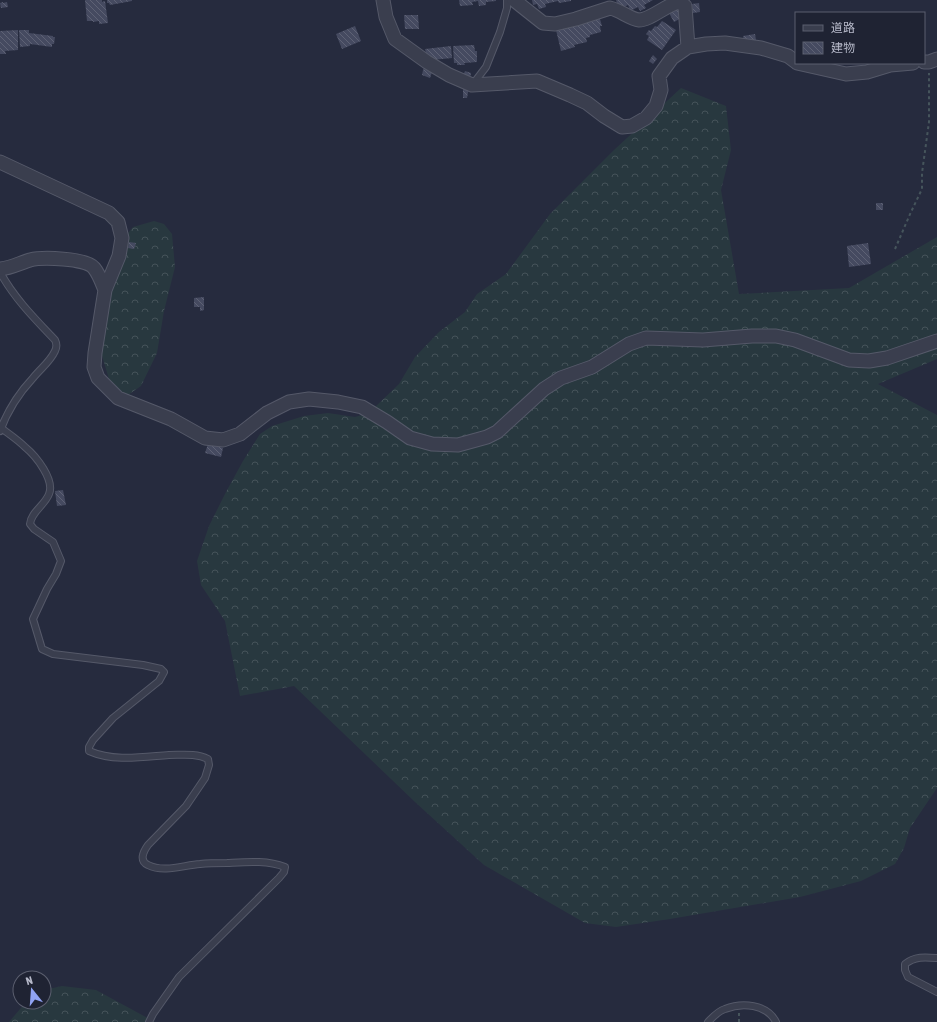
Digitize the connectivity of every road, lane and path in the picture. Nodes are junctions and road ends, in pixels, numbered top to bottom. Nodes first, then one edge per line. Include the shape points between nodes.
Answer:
1 (383, 0) edge
2 (507, 0) edge
3 (514, 0) edge
4 (688, 47) junction
5 (795, 61) edge
6 (930, 61) edge
7 (805, 64) edge
8 (902, 64) edge
9 (472, 85) junction
10 (0, 162) edge
11 (895, 249) dead end
12 (0, 271) edge
13 (106, 290) junction
14 (937, 341) edge
15 (1, 429) edge
16 (937, 958) edge
17 (937, 992) edge
18 (149, 1022) edge
19 (708, 1022) edge
20 (776, 1022) edge

1 - 9 street via 394,38 427,62
2 - 9 lane via 502,26 486,67
3 - 4 street via 543,23 555,24 610,8 637,20 644,19 679,2 685,6
4 - 5 street via 725,43 761,48
4 - 9 street via 672,58 659,76 661,90 656,106 646,118 632,126 622,127 587,103 537,81
6 - 11 path via 929,122 922,189
7 - 8 street via 846,74
10 - 13 street via 109,213 118,222 122,238 119,256
12 - 13 street via 31,260 49,258 82,262 93,266
12 - 15 lane via 28,312 55,340 57,346 55,352 14,402
13 - 14 street via 95,353 94,368 98,378 118,398 171,419 205,438 223,440 240,434 266,413 289,402 309,399 362,407 410,438 432,444 458,445 497,432 544,388 561,378 592,367 629,344 646,338 703,340 776,336 795,340 849,360 869,361 887,358
15 - 18 lane via 26,447 41,465 51,487 49,495 30,519 34,529 53,542 61,561 33,619 42,648 53,654 143,665 164,672 159,681 113,718 92,740 89,751 113,758 185,754 208,759 209,765 204,778 186,806 148,845 142,857 144,862 149,866 161,868 251,862 285,867 279,878 179,976
16 - 17 lane via 921,957 910,960 905,964 904,970 908,977
19 - 20 lane via 714,1015 739,1005 763,1009

